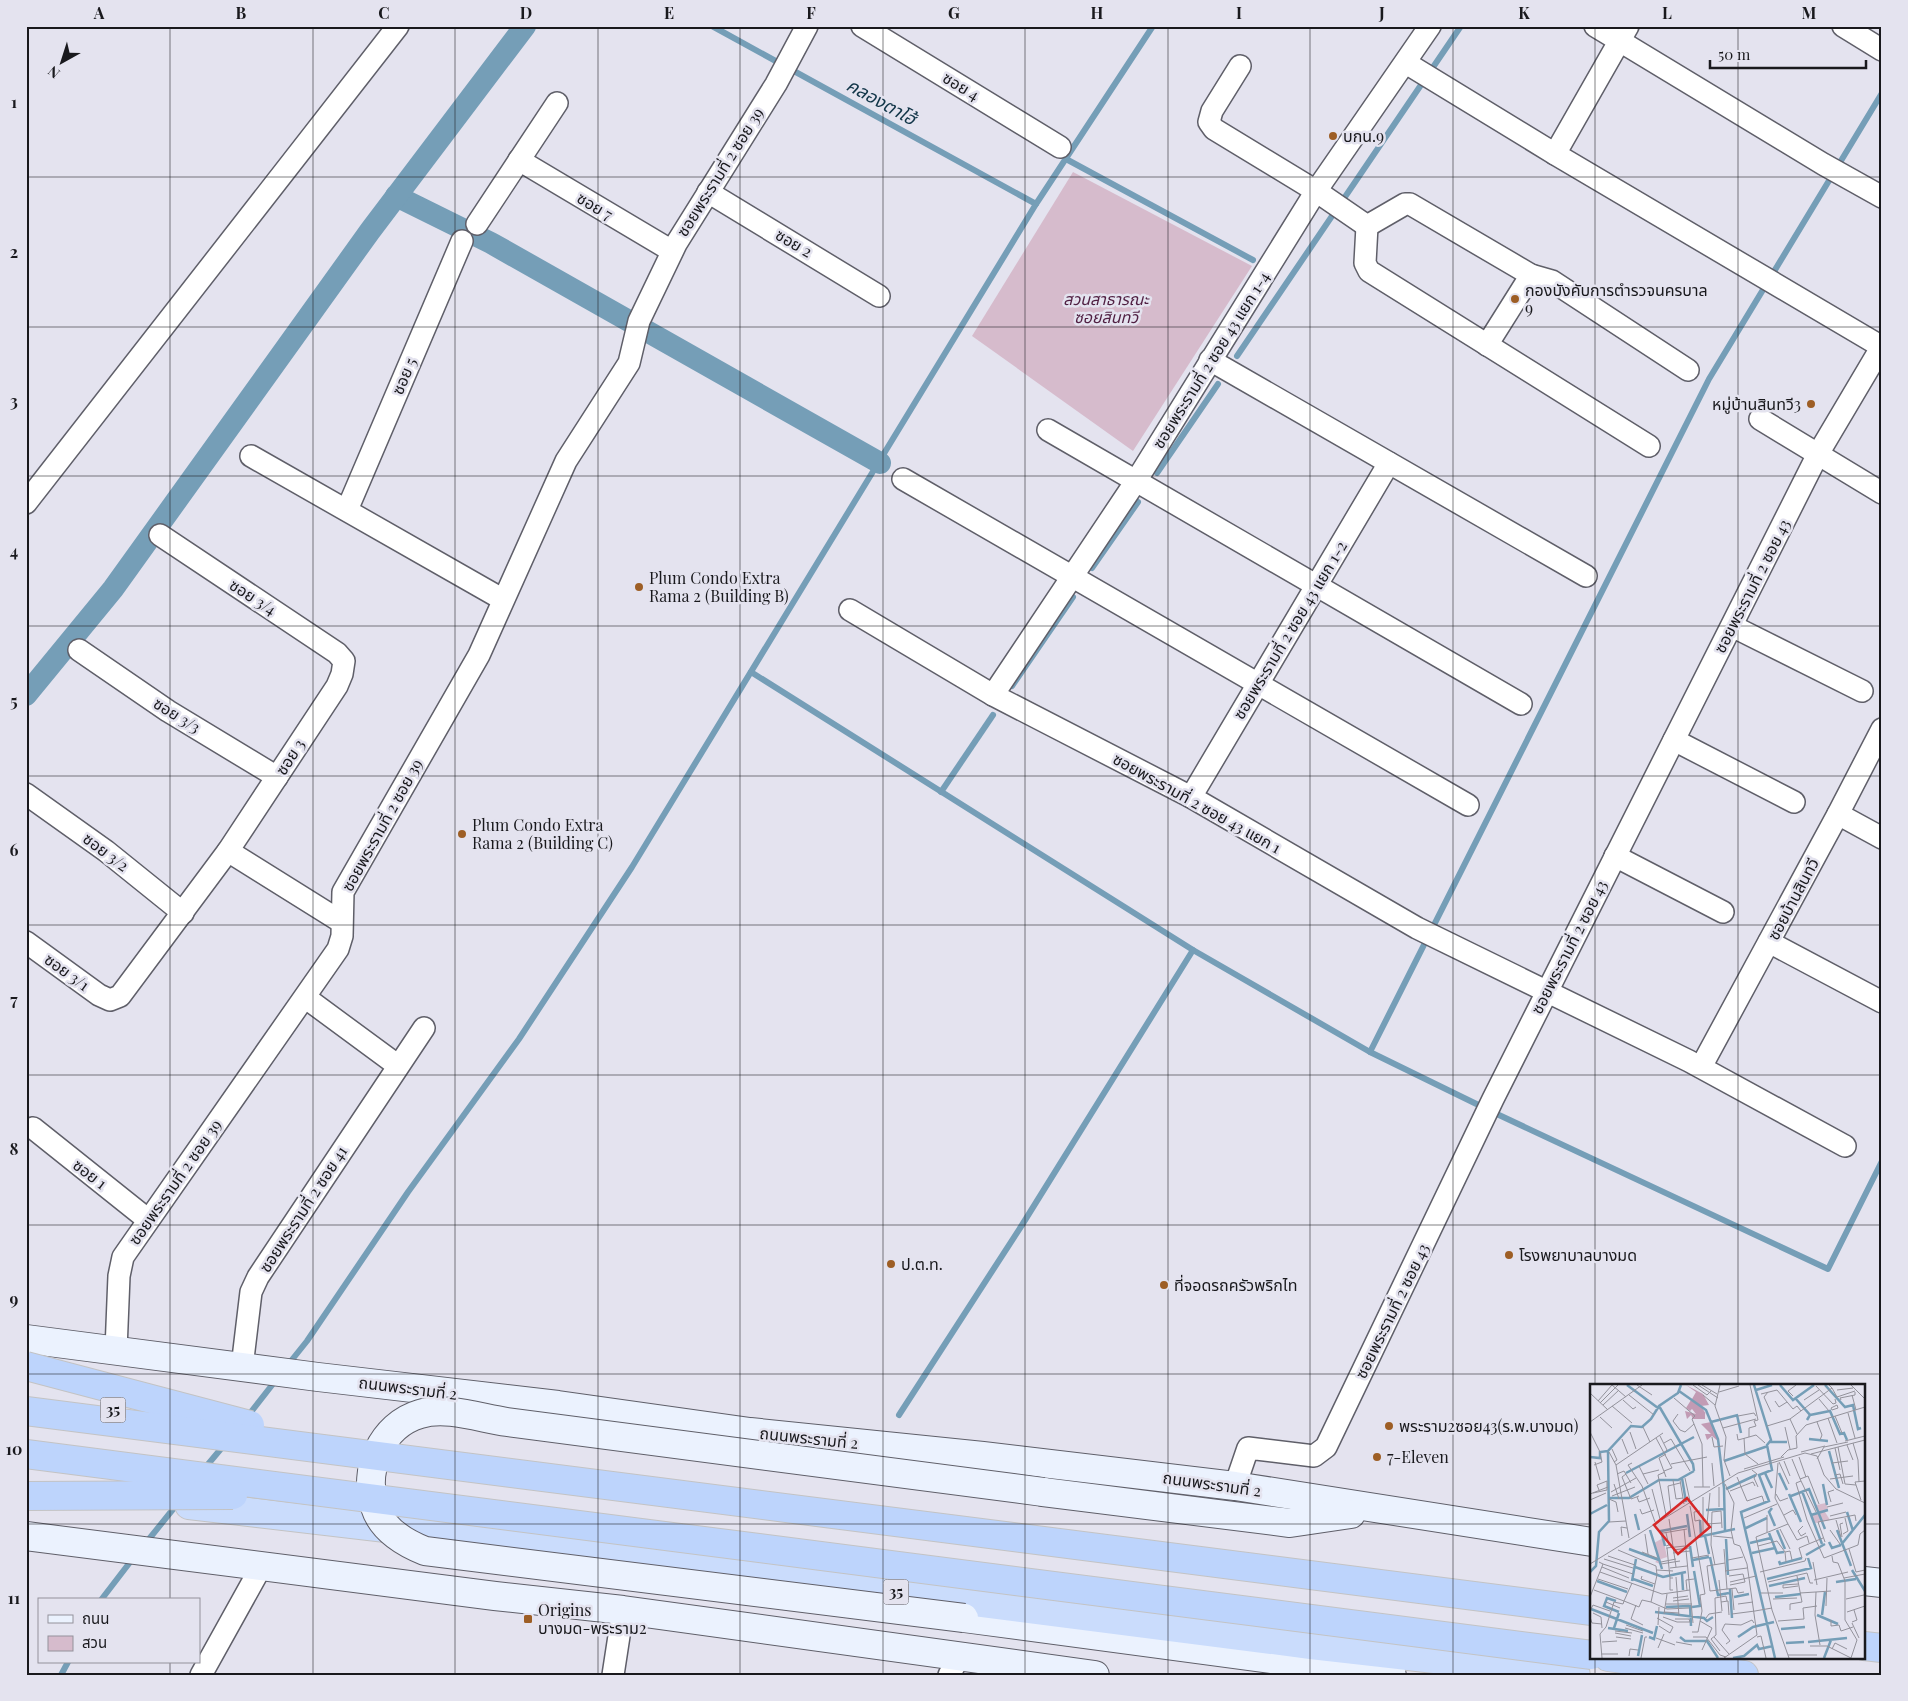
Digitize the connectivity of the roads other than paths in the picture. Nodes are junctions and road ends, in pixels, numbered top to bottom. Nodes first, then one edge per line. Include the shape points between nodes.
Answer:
1 (398, 26) edge
2 (807, 26) edge
3 (862, 26) edge
4 (1430, 26) edge
5 (1595, 26) edge
6 (1843, 26) edge
7 (1623, 33) edge
8 (1882, 50) edge
9 (1406, 63) junction
10 (1240, 66) dead end
11 (557, 103) dead end
12 (1060, 147) dead end
13 (1555, 154) junction
14 (519, 160) junction
15 (1316, 191) junction
16 (708, 192) junction
17 (1882, 197) edge
18 (477, 224) dead end
19 (1367, 226) junction
20 (462, 241) dead end
21 (672, 251) junction
22 (1531, 274) junction
23 (879, 296) dead end
24 (1487, 345) junction
25 (1882, 346) edge
26 (1210, 360) junction
27 (1688, 370) dead end
28 (1760, 419) dead end
29 (1048, 430) dead end
30 (1649, 446) dead end
31 (1818, 454) junction
32 (251, 456) dead end
33 (1389, 463) junction
34 (903, 479) dead end
35 (1136, 481) junction
36 (1882, 493) edge
37 (26, 503) edge
38 (347, 510) junction
39 (160, 536) dead end
40 (1586, 576) dead end
41 (1072, 577) junction
42 (1316, 585) junction
43 (502, 599) junction
44 (850, 610) dead end
45 (1732, 626) junction
46 (79, 650) dead end
47 (344, 661) joint
48 (1258, 684) junction
49 (1862, 691) dead end
50 (993, 696) junction
51 (1521, 704) dead end
52 (1882, 729) edge
53 (1674, 740) junction
54 (277, 777) junction
55 (26, 794) edge
56 (1191, 797) junction
57 (1794, 802) dead end
58 (1468, 805) dead end
59 (1838, 814) junction
60 (1882, 838) edge
61 (228, 851) junction
62 (1615, 856) junction
63 (1723, 912) dead end
64 (183, 913) junction
65 (340, 921) junction
66 (26, 942) edge
67 (1769, 942) junction
68 (1548, 990) junction
69 (306, 998) junction
70 (110, 1000) joint
71 (1882, 1002) edge
72 (424, 1028) dead end
73 (397, 1065) junction
74 (1701, 1067) junction
75 (33, 1128) dead end
76 (1845, 1146) dead end
77 (147, 1219) junction
78 (26, 1339) edge
79 (116, 1350) junction
80 (26, 1366) edge
81 (248, 1368) junction
82 (26, 1399) edge
83 (26, 1410) edge
84 (347, 1452) junction
85 (26, 1454) edge
86 (26, 1483) edge
87 (1235, 1486) junction
88 (342, 1495) junction
89 (26, 1496) edge
90 (1378, 1510) junction
91 (26, 1536) edge
92 (1590, 1542) edge
93 (261, 1567) junction
94 (1866, 1581) edge
95 (1882, 1583) edge
96 (1590, 1605) edge
97 (622, 1610) junction
98 (1590, 1611) edge
99 (1866, 1641) edge
100 (1882, 1643) edge
101 (1866, 1646) edge
102 (1882, 1648) edge
103 (1590, 1655) edge
104 (1616, 1658) edge
105 (955, 1665) edge
106 (202, 1675) edge
107 (613, 1675) edge
108 (1095, 1675) edge
109 (1392, 1675) edge
110 (1576, 1675) edge
111 (1744, 1675) edge

1 - 37 street
2 - 16 street, ซอยพระรามที่ 2 ซอย 39 via 776,84
3 - 12 street, ซอย 4
4 - 9 street, ซอยพระรามที่ 2 ซอย 43 แยก 1-4
5 - 7 street
6 - 8 street
7 - 13 street
7 - 17 street via 1823,164
9 - 13 street
9 - 15 street, ซอยพระรามที่ 2 ซอย 43 แยก 1-4
10 - 15 street via 1212,111 1209,122 1214,129
11 - 14 street
13 - 25 street
14 - 18 street
14 - 21 street, ซอย 7
15 - 19 street
15 - 26 street, ซอยพระรามที่ 2 ซอย 43 แยก 1-4
16 - 21 street, ซอยพระรามที่ 2 ซอย 39
16 - 23 street, ซอย 2
19 - 22 street via 1410,204
19 - 24 street via 1365,263 1369,271
20 - 38 street, ซอย 5
21 - 43 street, ซอยพระรามที่ 2 ซอย 39 via 639,321 629,363 566,461
22 - 24 street
22 - 27 street via 1552,281
24 - 30 street
25 - 31 street, ซอยพระรามที่ 2 ซอย 43
26 - 33 street
26 - 35 street, ซอยพระรามที่ 2 ซอย 43 แยก 1-4
28 - 31 street
29 - 35 street
31 - 36 street
31 - 45 street, ซอยพระรามที่ 2 ซอย 43
32 - 38 street
33 - 40 street
33 - 42 street, ซอยพระรามที่ 2 ซอย 43 แยก 1-2
34 - 41 street
35 - 41 street, ซอยพระรามที่ 2 ซอย 43 แยก 1-4
35 - 42 street
38 - 43 street
39 - 47 street, ซอย 3/4 via 325,644
41 - 48 street
41 - 50 street, ซอยพระรามที่ 2 ซอย 43 แยก 1-4
42 - 48 street, ซอยพระรามที่ 2 ซอย 43 แยก 1-2
42 - 51 street
43 - 65 street, ซอยพระรามที่ 2 ซอย 39 via 479,655 342,892
44 - 50 street, ซอยพระรามที่ 2 ซอย 43 แยก 1
45 - 49 street
45 - 53 street, ซอยพระรามที่ 2 ซอย 43
46 - 54 street, ซอย 3/3 via 168,711
47 - 54 street, ซอย 3 via 337,686
48 - 56 street, ซอยพระรามที่ 2 ซอย 43 แยก 1-2
48 - 58 street
50 - 56 street, ซอยพระรามที่ 2 ซอย 43 แยก 1
52 - 59 street, ซอยบ้านสินทวี
53 - 57 street
53 - 62 street, ซอยพระรามที่ 2 ซอย 43
54 - 61 street, ซอย 3
55 - 64 street, ซอย 3/2 via 106,851
56 - 68 street, ซอยพระรามที่ 2 ซอย 43 แยก 1 via 1418,928
59 - 60 street
59 - 67 street, ซอยบ้านสินทวี
61 - 64 street, ซอย 3
61 - 65 street
62 - 63 street
62 - 68 street, ซอยพระรามที่ 2 ซอย 43
64 - 70 street, ซอย 3 via 120,996
65 - 69 street, ซอยพระรามที่ 2 ซอย 39 via 342,936 338,949
66 - 70 street, ซอย 3/1
67 - 71 street
67 - 74 street, ซอยบ้านสินทวี
68 - 74 street
68 - 87 street, ซอยพระรามที่ 2 ซอย 43 via 1326,1447 1314,1456 1248,1448
69 - 73 street
69 - 77 street, ซอยพระรามที่ 2 ซอย 39
72 - 73 street, ซอยพระรามที่ 2 ซอย 41
73 - 81 street, ซอยพระรามที่ 2 ซอย 41 via 254,1285
74 - 76 street
75 - 77 street, ซอย 1
77 - 79 street, ซอยพระรามที่ 2 ซอย 39 via 123,1257 119,1276
78 - 79 main road, ถนนพระรามที่ 2
79 - 81 main road, ถนนพระรามที่ 2
80 - 84 highway, bridge
81 - 87 main road, ถนนพระรามที่ 2 via 558,1405 750,1432
82 - 96 highway, 35
83 - 84 highway, bridge
84 - 98 highway, bridge
85 - 88 highway, bridge
86 - 110 highway, 35 via 1311,1645
87 - 90 main road, ถนนพระรามที่ 2
88 - 89 highway, bridge
88 - 103 highway, bridge
90 - 92 main road, ถนนพระรามที่ 2
90 - 109 main road, bridge via 1290,1522 435,1410 401,1423 380,1446 374,1459 371,1491 375,1508 398,1537 425,1551
91 - 93 main road
93 - 97 main road
93 - 106 street
94 - 95 main road
97 - 105 main road
97 - 107 street
99 - 100 highway
101 - 102 highway
104 - 111 highway
105 - 108 main road

